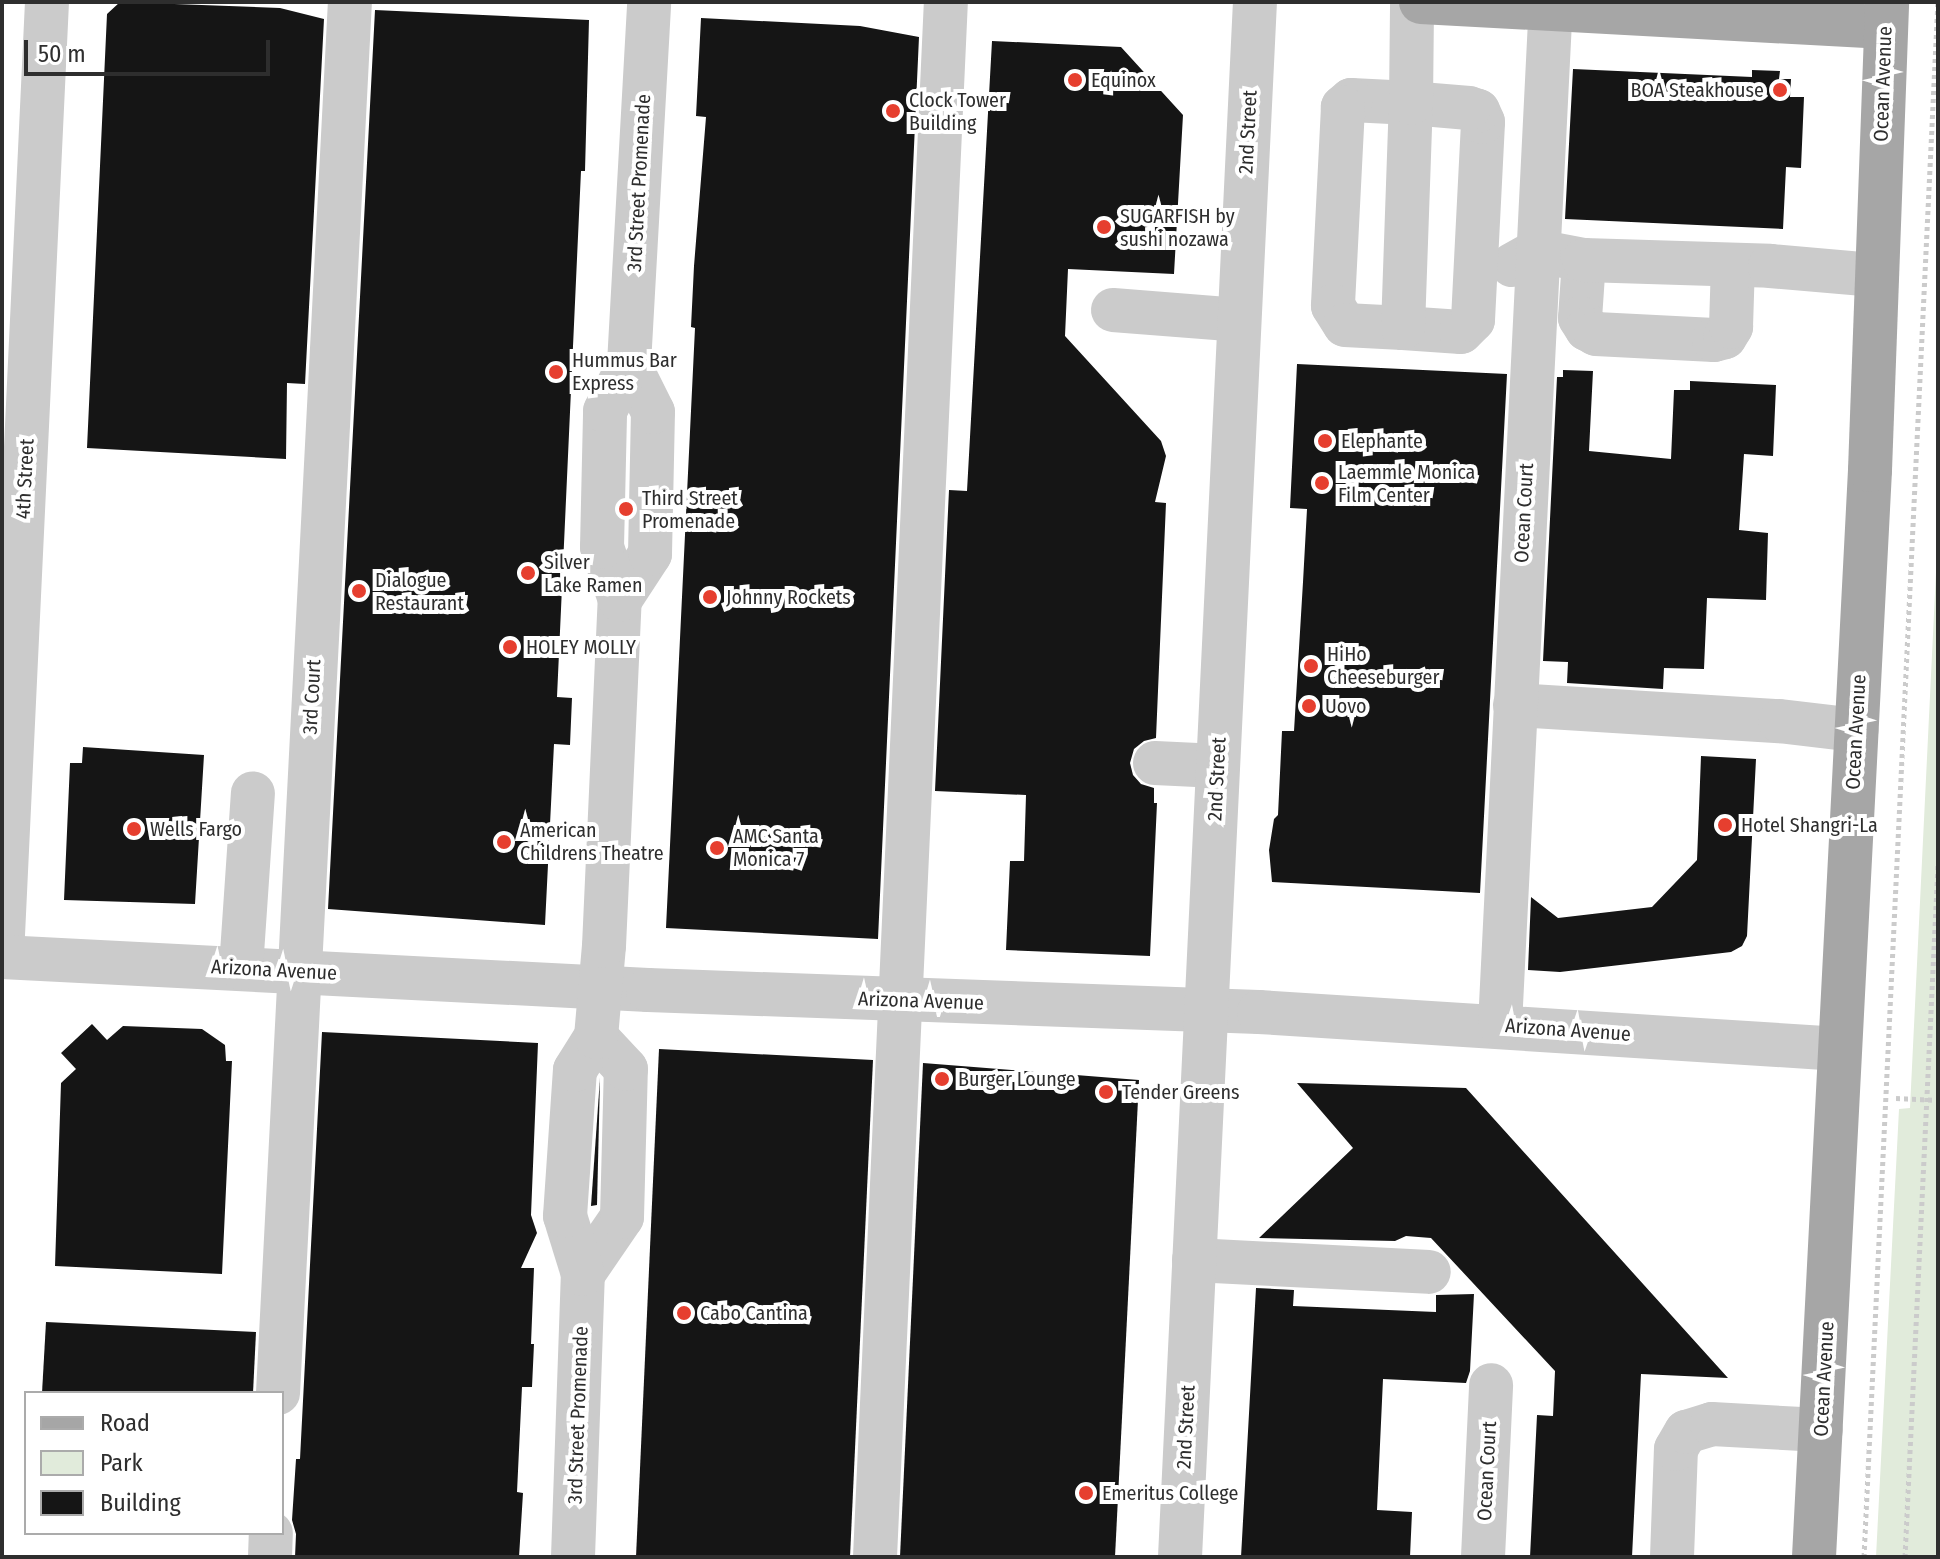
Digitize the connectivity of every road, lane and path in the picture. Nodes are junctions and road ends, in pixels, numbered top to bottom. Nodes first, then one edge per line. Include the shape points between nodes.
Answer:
1 (47, 2) edge
2 (350, 2) edge
3 (649, 2) edge
4 (946, 2) edge
5 (1255, 2) edge
6 (1412, 2) edge
7 (1421, 2) edge
8 (1938, 2) edge
9 (1551, 6) edge
10 (1886, 15) edge
11 (1411, 103) junction
12 (1537, 251) junction
13 (1584, 260) junction
14 (1733, 265) junction
15 (1876, 275) junction
16 (1473, 297) junction
17 (1113, 310) dead end
18 (1239, 320) junction
19 (1403, 328) junction
20 (12, 520) edge
21 (1515, 705) junction
22 (1856, 730) junction
23 (7, 751) edge
24 (1155, 763) dead end
25 (1218, 766) junction
26 (253, 793) dead end
27 (1938, 865) edge
28 (2, 957) edge
29 (241, 968) junction
30 (297, 971) junction
31 (600, 987) junction
32 (902, 1000) junction
33 (1206, 1011) junction
34 (1500, 1025) junction
35 (1840, 1049) junction
36 (1896, 1098) dead end
37 (1927, 1099) junction
38 (1938, 1100) edge
39 (1194, 1260) junction
40 (1429, 1272) dead end
41 (1491, 1385) dead end
42 (278, 1391) edge
43 (1821, 1430) junction
44 (271, 1535) edge
45 (270, 1557) edge
46 (573, 1557) edge
47 (875, 1557) edge
48 (1180, 1557) edge
49 (1483, 1557) edge
50 (1672, 1557) edge
51 (1814, 1557) edge
52 (1864, 1557) edge
53 (1905, 1557) edge

1 - 20 street, 4th Street
2 - 30 street, 3rd Court
3 - 31 street, 3rd Street Promenade via 629,364 605,411 602,547 620,600
4 - 32 street
5 - 18 street, 2nd Street
6 - 11 street
7 - 9 main road
8 - 52 path
9 - 10 main road
9 - 12 street, Ocean Court
10 - 15 main road, Ocean Avenue
11 - 16 street via 1478,111 1483,122
11 - 19 street
11 - 19 street via 1351,100 1341,115 1333,306 1345,325
12 - 13 street
12 - 16 street via 1519,259
12 - 21 street, Ocean Court
13 - 14 street
13 - 14 street via 1580,318 1587,329 1596,334 1714,340 1725,337 1731,327
14 - 15 street
15 - 22 main road, Ocean Avenue
16 - 19 street via 1473,320 1461,332
17 - 18 street
18 - 25 street, 2nd Street
20 - 23 street, 4th Street
21 - 22 street
21 - 34 street, Ocean Court
22 - 35 main road, Ocean Avenue
23 - 28 street, 4th Street
24 - 25 street
25 - 33 street, 2nd Street
26 - 29 street
27 - 37 path
28 - 29 street, Arizona Avenue
29 - 30 street, Arizona Avenue
30 - 31 street, Arizona Avenue
30 - 42 street, 3rd Court
31 - 32 street, Arizona Avenue
31 - 46 street, 3rd Street Promenade via 596,1037 575,1070 565,1216 583,1274
32 - 33 street, Arizona Avenue
32 - 47 street
33 - 34 street, Arizona Avenue
33 - 39 street, 2nd Street
34 - 35 street, Arizona Avenue
35 - 43 main road, Ocean Avenue
36 - 37 path
37 - 38 path
37 - 53 path
39 - 40 street
39 - 48 street, 2nd Street
41 - 49 street, Ocean Court
43 - 50 street via 1712,1424 1686,1432 1676,1449
43 - 51 main road, Ocean Avenue
44 - 45 street

